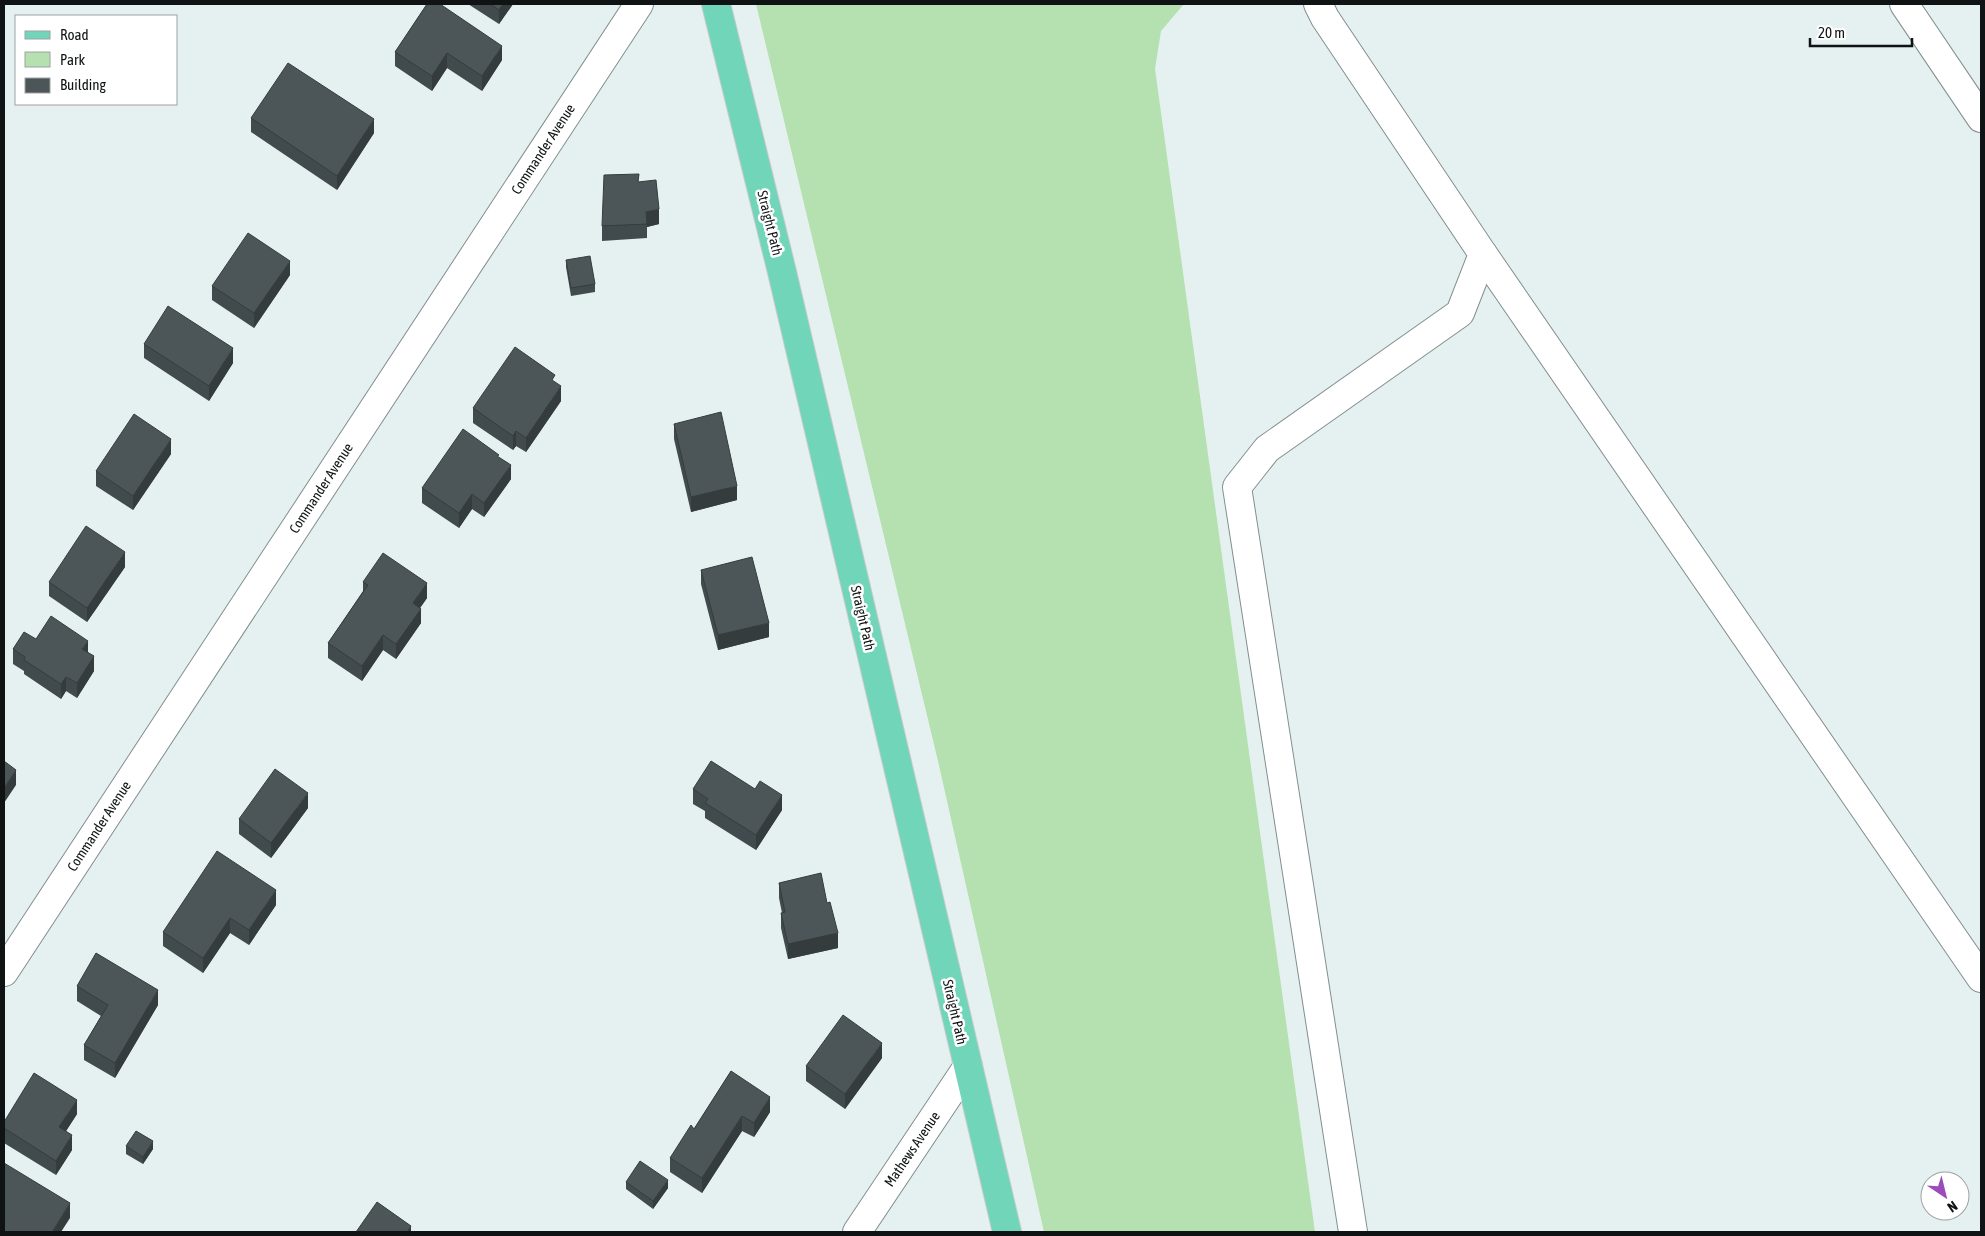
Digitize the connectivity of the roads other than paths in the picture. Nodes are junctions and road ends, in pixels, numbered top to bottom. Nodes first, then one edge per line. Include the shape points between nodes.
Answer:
1 (639, 4) edge
2 (716, 4) edge
3 (1318, 4) edge
4 (1904, 4) edge
5 (1981, 118) edge
6 (1483, 254) junction
7 (4, 972) edge
8 (1981, 978) edge
9 (968, 1066) junction
10 (857, 1232) edge
11 (1006, 1232) edge
12 (1353, 1232) edge

1 - 7 street, Commander Avenue
2 - 9 main road, Straight Path
3 - 6 street
4 - 5 street
6 - 8 street
6 - 12 street via 1460,313 1267,449 1237,487
9 - 10 street, Mathews Avenue
9 - 11 main road, Straight Path

